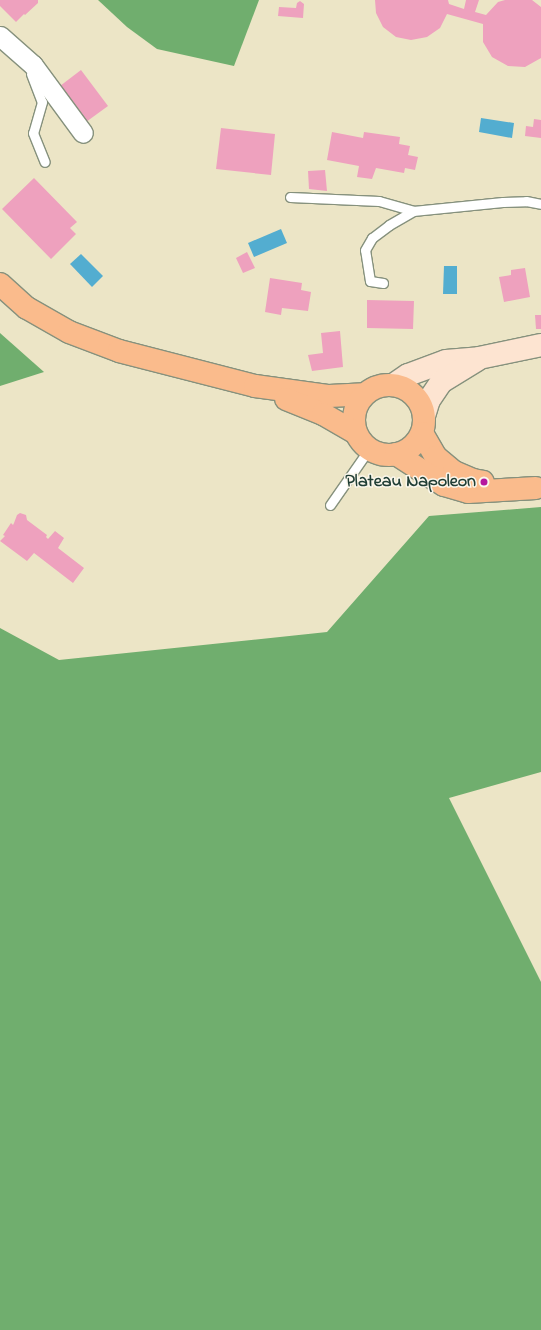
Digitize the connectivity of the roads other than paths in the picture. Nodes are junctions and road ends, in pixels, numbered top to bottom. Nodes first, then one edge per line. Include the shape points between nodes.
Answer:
1 (0, 36) edge
2 (20, 53) junction
3 (83, 133) dead end
4 (45, 162) dead end
5 (290, 196) dead end
6 (541, 204) edge
7 (413, 211) junction
8 (383, 283) dead end
9 (0, 284) edge
10 (541, 345) edge
11 (479, 358) junction
12 (393, 385) junction
13 (255, 386) junction
14 (364, 394) junction
15 (423, 424) junction
16 (363, 441) junction
17 (396, 454) junction
18 (539, 488) edge
19 (330, 505) dead end

1 - 2 street
2 - 3 street via 33,65
2 - 4 lane via 42,102 33,133
5 - 7 lane via 379,201
6 - 7 lane via 526,201 503,202
7 - 8 lane via 372,238 365,250 370,281
9 - 13 main road via 27,308 69,332 119,351
10 - 11 main road
11 - 12 main road via 446,361 408,375
11 - 15 main road via 441,382 429,400
12 - 14 main road via 373,388
12 - 15 main road via 402,387 417,399 422,407
13 - 14 main road via 329,396
13 - 16 main road via 323,414
14 - 16 main road via 354,412 353,423
15 - 17 main road via 416,442 407,450
15 - 18 main road via 436,457 454,472 474,480
16 - 17 main road via 382,454
16 - 19 lane
17 - 18 main road via 444,486 468,492

